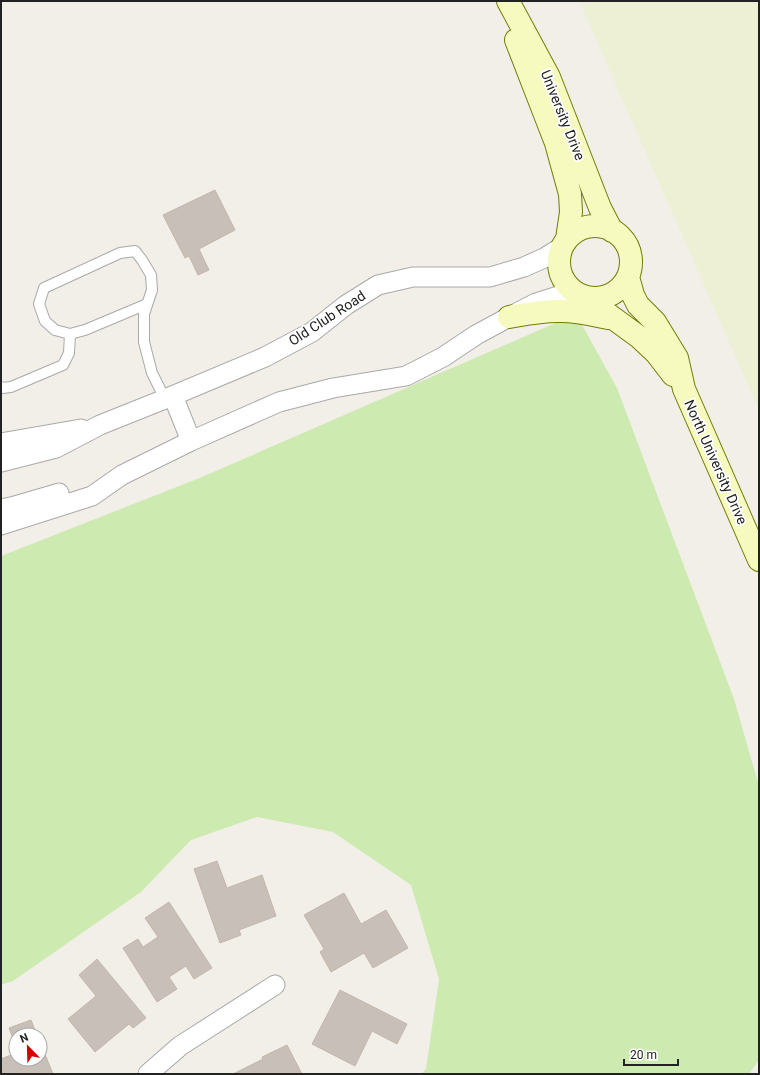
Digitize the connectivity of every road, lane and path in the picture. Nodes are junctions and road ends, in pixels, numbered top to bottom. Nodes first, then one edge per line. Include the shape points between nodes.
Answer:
1 (502, 1) edge
2 (508, 1) edge
3 (612, 231) junction
4 (565, 243) junction
5 (628, 277) junction
6 (578, 294) junction
7 (147, 304) junction
8 (509, 317) junction
9 (615, 319) junction
10 (70, 334) junction
11 (1, 387) edge
12 (684, 389) junction
13 (169, 398) junction
14 (100, 425) junction
15 (191, 441) junction
16 (1, 443) edge
17 (1, 462) edge
18 (122, 475) junction
19 (1, 509) edge
20 (1, 525) edge
21 (758, 561) edge
22 (275, 985) dead end
23 (148, 1074) edge

1 - 4 main road, University Drive via 556,143 565,174 571,212
2 - 3 main road, University Drive via 549,76 600,208
3 - 4 main road via 602,227 583,229 574,233
3 - 5 main road via 621,237 627,246 631,267
4 - 6 main road via 560,256 561,274 566,284
4 - 13 street, Old Club Road via 544,258 490,277 414,277 378,286 346,305 312,332 265,357
5 - 6 main road via 614,293 604,297 593,298
5 - 12 main road via 638,305 655,322 676,358
6 - 8 street via 536,303
6 - 9 main road
7 - 10 lane
7 - 10 lane via 152,290 151,276 135,251 120,253 44,288 40,304 45,321 55,330
7 - 13 lane via 144,314 144,342 152,373
8 - 9 main road via 562,311
8 - 15 street via 476,335 443,358 406,376 333,388 279,402
9 - 12 main road via 656,353
10 - 11 lane via 69,353 63,365 11,387
12 - 21 main road, North University Drive
13 - 14 street, Old Club Road
13 - 15 street
14 - 16 street, Old Club Road
14 - 17 street, Old Club Road via 56,448
15 - 18 street
18 - 19 street
18 - 20 street via 92,496
22 - 23 street via 180,1046

